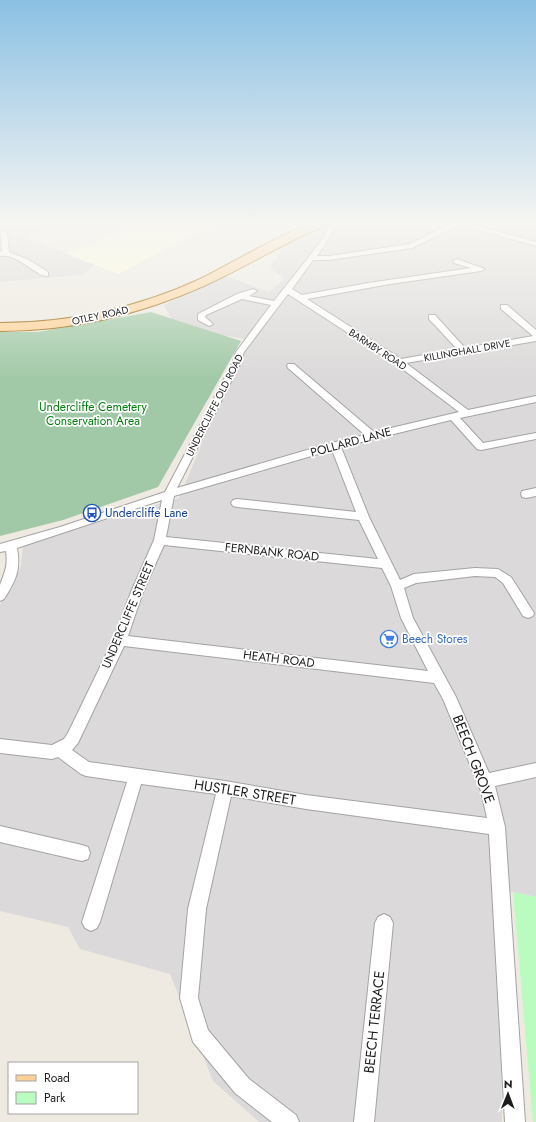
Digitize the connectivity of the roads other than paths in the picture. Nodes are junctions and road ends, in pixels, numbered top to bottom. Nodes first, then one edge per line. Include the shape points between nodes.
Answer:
1 (216, 274) edge
2 (300, 274) edge
3 (441, 274) edge
4 (253, 290) dead end
5 (288, 290) junction
6 (240, 296) junction
7 (300, 298) junction
8 (276, 304) junction
9 (504, 307) dead end
10 (432, 318) dead end
11 (209, 324) dead end
12 (0, 328) edge
13 (536, 334) edge
14 (536, 338) edge
15 (462, 350) junction
16 (399, 362) junction
17 (291, 366) dead end
18 (536, 399) edge
19 (466, 413) junction
20 (453, 416) junction
21 (372, 436) junction
22 (536, 436) edge
23 (335, 445) junction
24 (169, 494) junction
25 (236, 503) dead end
26 (363, 517) junction
27 (160, 540) junction
28 (6, 547) edge
29 (385, 564) junction
30 (397, 586) junction
31 (0, 596) edge
32 (528, 612) dead end
33 (120, 640) junction
34 (438, 678) junction
35 (0, 746) edge
36 (60, 750) junction
37 (536, 770) edge
38 (136, 776) junction
39 (484, 781) junction
40 (225, 788) junction
41 (497, 826) junction
42 (0, 834) edge
43 (82, 853) dead end
44 (91, 922) dead end
45 (384, 923) dead end
46 (289, 1122) edge
47 (364, 1122) edge
48 (515, 1122) edge

1 - 12 main road, OTLEY ROAD via 147,304 45,326
2 - 5 street, UNDERCLIFFE OLD ROAD
3 - 7 street via 341,289
4 - 6 street
5 - 7 street, BARMBY ROAD
5 - 8 street, UNDERCLIFFE OLD ROAD
6 - 8 street
6 - 11 street via 202,314 201,318
7 - 16 street, BARMBY ROAD
8 - 24 street, UNDERCLIFFE OLD ROAD via 240,352
9 - 13 street
10 - 15 street
14 - 15 street, KILLINGHALL DRIVE
15 - 16 street, KILLINGHALL DRIVE
16 - 19 street, BARMBY ROAD
17 - 21 street
18 - 19 street, POLLARD LANE
19 - 20 street, POLLARD LANE
20 - 21 street, POLLARD LANE
20 - 22 street via 481,447
21 - 23 street, POLLARD LANE
23 - 24 street, POLLARD LANE
23 - 26 street, BEECH GROVE
24 - 27 street, UNDERCLIFFE STREET
24 - 28 street
25 - 26 street
26 - 29 street, BEECH GROVE
27 - 29 street, FERNBANK ROAD
27 - 33 street, UNDERCLIFFE STREET via 137,592
28 - 31 street via 14,566 11,579
29 - 30 street, BEECH GROVE
30 - 32 street via 414,578 474,572 498,573 507,580
30 - 34 street, BEECH GROVE via 407,618
33 - 34 street, HEATH ROAD
33 - 36 street, UNDERCLIFFE STREET via 73,738
34 - 39 street, BEECH GROVE via 449,697
35 - 36 street via 52,752
36 - 38 street, HUSTLER STREET via 86,769
37 - 39 street
38 - 40 street, HUSTLER STREET
38 - 44 street
39 - 41 street, BEECH GROVE via 489,791
40 - 41 street, HUSTLER STREET via 306,802
40 - 46 street via 197,909 188,998 200,1035 242,1086
41 - 48 street, BEECH GROVE
42 - 43 street
45 - 47 street, BEECH TERRACE

